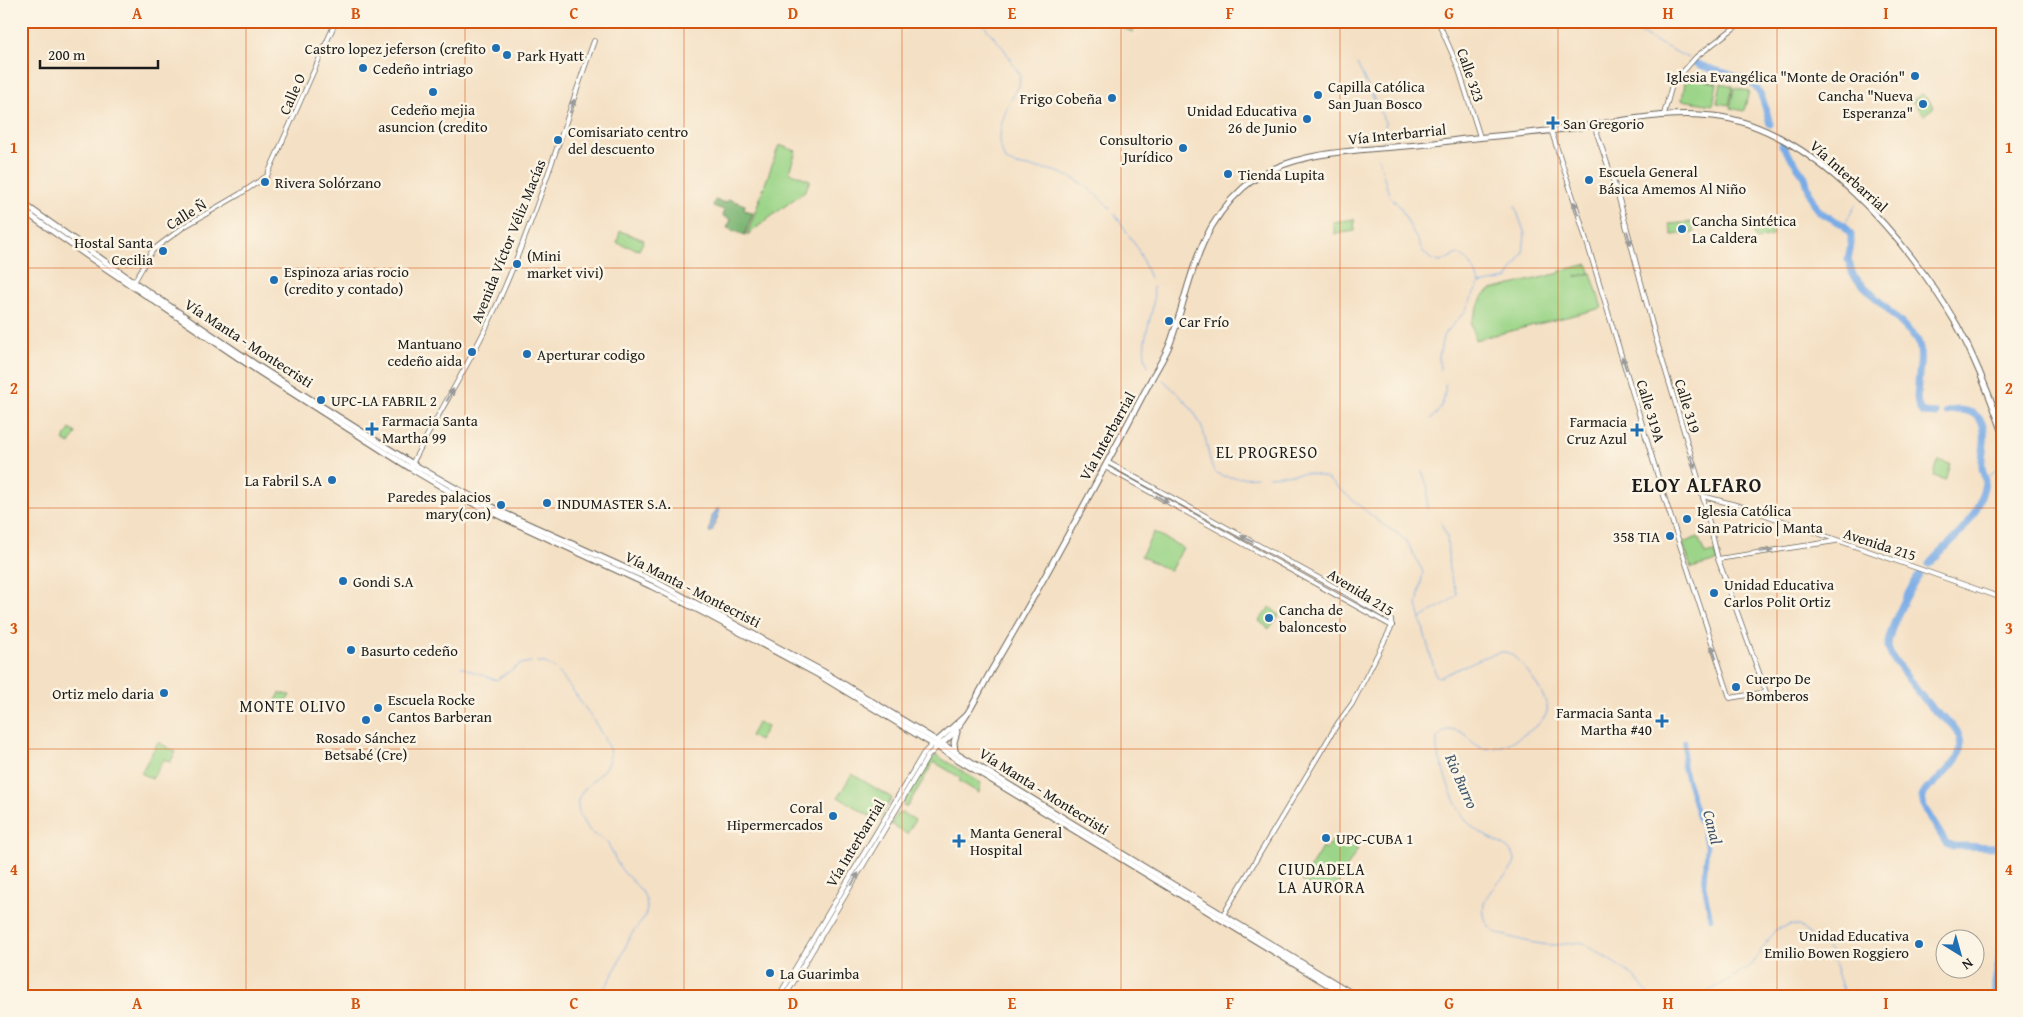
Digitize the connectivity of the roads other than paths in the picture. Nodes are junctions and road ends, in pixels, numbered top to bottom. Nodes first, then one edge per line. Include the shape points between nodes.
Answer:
1 (336, 21) edge
2 (1438, 21) edge
3 (1743, 21) edge
4 (594, 41) dead end
5 (1664, 114) junction
6 (1594, 125) junction
7 (1551, 130) junction
8 (1480, 137) junction
9 (267, 176) joint
10 (21, 202) edge
11 (21, 209) edge
12 (133, 284) junction
13 (2002, 430) edge
14 (1106, 464) junction
15 (412, 466) junction
16 (1703, 496) junction
17 (1838, 540) junction
18 (1718, 559) junction
19 (2002, 598) edge
20 (1766, 692) joint
21 (966, 715) junction
22 (957, 731) junction
23 (937, 744) junction
24 (954, 751) junction
25 (1222, 918) junction
26 (810, 948) junction
27 (779, 996) edge
28 (785, 996) edge
29 (1347, 996) edge
30 (1356, 996) edge

1 - 9 street, Calle O
2 - 8 street, Calle 323 via 1458,67
3 - 5 street via 1696,57 1680,75 1672,85
15 -> 4 street, Avenida Víctor Véliz Macías via 500,299 554,159
5 - 6 main road, Vía Interbarrial
5 - 13 main road, Vía Interbarrial via 1715,116 1762,128 1802,149 1836,178 1900,242 1951,316 1976,364
6 - 7 main road, Vía Interbarrial
6 -> 16 street, Calle 319 via 1618,195 1656,339
7 - 8 main road, Vía Interbarrial
20 -> 7 street, Calle 319A via 1730,698
8 - 14 main road, Vía Interbarrial via 1350,151 1301,160 1269,170 1250,182 1227,204 1207,233 1170,343
9 - 12 street, Calle Ñ via 185,226 152,251
10 - 12 main road, Vía Manta - Montecristi
11 - 12 main road, Vía Manta - Montecristi
12 - 15 main road, Vía Manta - Montecristi
14 - 21 main road, Vía Interbarrial
14 - 25 street, Avenida 215 via 1392,626 1352,704
15 - 23 main road, Vía Manta - Montecristi via 454,494 714,618
16 - 17 street
16 - 18 street, Calle 319
18 -> 17 street, Avenida 215
17 - 19 street, Avenida 215
18 - 20 street, Calle 319
21 - 22 main road, Vía Interbarrial
21 - 23 main road, Vía Interbarrial
22 - 23 main road, Vía Interbarrial
22 - 24 main road
23 - 24 main road, Vía Manta - Montecristi
23 - 25 main road, Vía Manta - Montecristi
23 - 26 main road, Vía Interbarrial via 924,753
24 - 25 main road, Vía Manta - Montecristi
25 - 29 main road, Vía Manta - Montecristi
25 - 30 main road, Vía Manta - Montecristi
26 - 27 main road, Vía Interbarrial
26 - 28 main road, Vía Interbarrial

